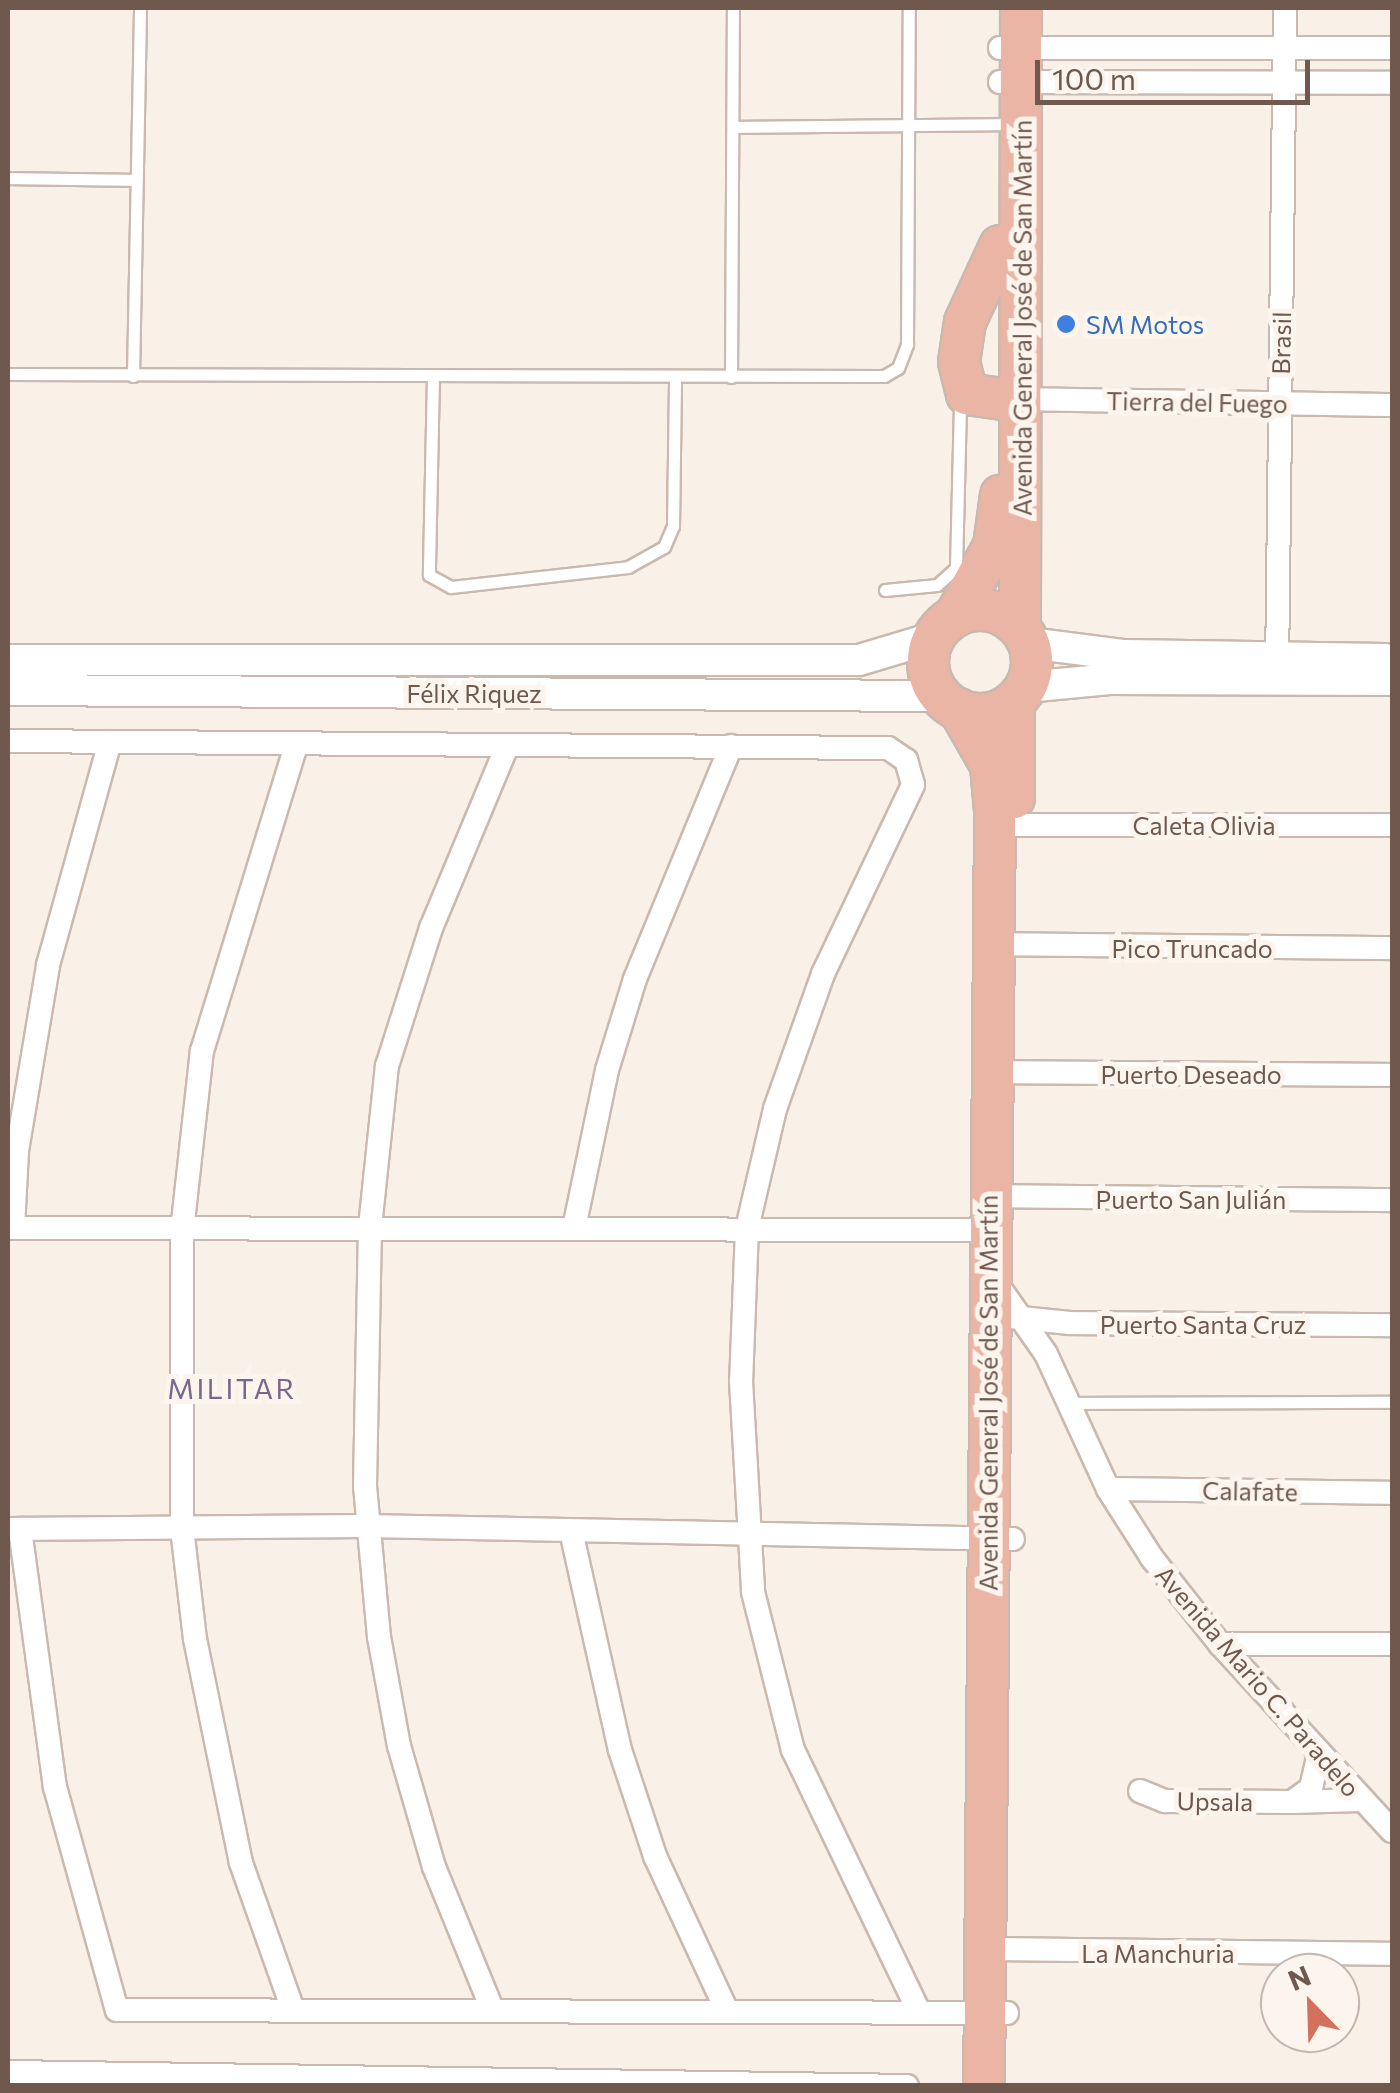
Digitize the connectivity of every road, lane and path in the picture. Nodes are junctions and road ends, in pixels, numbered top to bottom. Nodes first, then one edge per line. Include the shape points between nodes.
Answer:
1 (140, 8) edge
2 (734, 8) edge
3 (909, 8) edge
4 (1000, 8) edge
5 (1021, 8) edge
6 (1285, 8) edge
7 (1392, 48) edge
8 (1284, 49) junction
9 (1010, 65) junction
10 (1392, 82) edge
11 (1284, 86) junction
12 (1011, 124) junction
13 (909, 125) junction
14 (733, 127) junction
15 (8, 178) edge
16 (136, 180) junction
17 (8, 374) edge
18 (133, 376) junction
19 (432, 376) junction
20 (675, 376) junction
21 (732, 376) junction
22 (984, 396) junction
23 (1280, 404) junction
24 (1392, 405) edge
25 (886, 590) dead end
26 (945, 626) junction
27 (1025, 635) junction
28 (1392, 659) edge
29 (8, 660) edge
30 (1277, 668) junction
31 (1392, 680) edge
32 (8, 690) edge
33 (1020, 694) junction
34 (950, 702) junction
35 (8, 741) edge
36 (110, 742) junction
37 (296, 745) junction
38 (507, 746) junction
39 (731, 746) junction
40 (1015, 825) junction
41 (1392, 825) edge
42 (1002, 946) junction
43 (1392, 948) edge
44 (1001, 1072) junction
45 (1392, 1076) edge
46 (1392, 1200) edge
47 (997, 1208) junction
48 (370, 1227) junction
49 (10, 1228) edge
50 (574, 1228) junction
51 (747, 1228) junction
52 (182, 1231) junction
53 (1002, 1317) junction
54 (1392, 1324) edge
55 (1067, 1402) junction
56 (1392, 1402) edge
57 (1108, 1489) junction
58 (1392, 1493) edge
59 (366, 1526) junction
60 (182, 1528) junction
61 (14, 1529) edge
62 (571, 1531) junction
63 (745, 1534) junction
64 (1000, 1539) junction
65 (1220, 1644) junction
66 (1392, 1644) edge
67 (1319, 1754) junction
68 (1140, 1791) dead end
69 (1360, 1800) junction
70 (1292, 1802) junction
71 (1392, 1832) edge
72 (997, 1951) junction
73 (1392, 1954) edge
74 (292, 2006) junction
75 (492, 2009) junction
76 (728, 2012) junction
77 (919, 2012) junction
78 (995, 2013) junction
79 (8, 2072) edge
80 (80, 2079) edge
81 (266, 2081) edge
82 (388, 2082) edge
83 (575, 2083) edge
84 (756, 2085) edge
85 (907, 2086) edge
86 (984, 2086) edge
87 (1006, 2086) edge

1 - 16 lane
2 - 14 lane
3 - 13 lane
4 - 9 highway, Avenida General José de San Martín
5 - 9 highway, Avenida General José de San Martín
6 - 8 street, Brasil
7 - 8 street
8 - 9 street
8 - 11 street, Brasil
9 - 11 street
9 - 12 highway, Avenida General José de San Martín
10 - 11 street
11 - 23 street, Brasil
12 - 13 lane
12 - 22 highway, Avenida General José de San Martín
12 - 22 highway, Avenida General José de San Martín via 1000,246 965,322
13 - 14 lane
13 - 21 lane via 907,344 898,368 856,378
14 - 21 lane
15 - 16 lane
16 - 18 lane
17 - 18 lane
18 - 19 lane
19 - 20 lane
19 - 20 lane via 429,575 450,588 628,567 664,547 673,526
20 - 21 lane
22 - 23 street, Tierra del Fuego
22 - 25 lane via 956,568 929,588
22 - 26 highway, Avenida General José de San Martín via 1000,522 976,586
22 - 27 highway, Avenida General José de San Martín
23 - 24 street, Tierra del Fuego
23 - 30 street, Brasil
26 - 27 highway via 991,610
26 - 29 street, Félix Riquez via 859,660
26 - 34 highway, Avenida General José de San Martín via 929,671
27 - 30 street via 1059,652
27 - 33 highway, Avenida General José de San Martín
28 - 30 street
30 - 31 street
30 - 33 street
32 - 34 street, Félix Riquez
33 - 34 highway via 987,713
33 - 40 highway, Avenida General José de San Martín
34 - 42 highway, Avenida General José de San Martín via 978,736 992,778
35 - 36 street
36 - 37 street
36 - 49 street via 48,965
37 - 38 street
37 - 52 street via 202,1051
38 - 39 street
38 - 48 street via 430,928 387,1066
39 - 50 street via 634,979
39 - 51 street via 888,748 906,760 913,785 792,1051
40 - 41 street, Caleta Olivia
40 - 42 highway, Avenida General José de San Martín
42 - 43 street, Pico Truncado
42 - 44 highway, Avenida General José de San Martín
44 - 45 street, Puerto Deseado
44 - 47 highway, Avenida General José de San Martín
46 - 47 street, Puerto San Julián
47 - 51 street, Puerto San Julián
47 - 53 highway, Avenida General José de San Martín
47 - 53 highway, Avenida General José de San Martín via 990,1270
48 - 50 street, Puerto San Julián
48 - 52 street, Puerto San Julián
48 - 59 street
49 - 52 street, Puerto San Julián
50 - 51 street, Puerto San Julián
51 - 63 street
52 - 60 street
53 - 54 street, Puerto Santa Cruz via 1070,1324
53 - 55 street, Avenida Mario C. Paradelo via 1038,1341
53 - 64 highway, Avenida General José de San Martín
55 - 56 lane
55 - 57 street, Avenida Mario C. Paradelo
57 - 58 street, Calafate
57 - 65 street, Avenida Mario C. Paradelo
59 - 60 street
59 - 62 street
59 - 75 street via 399,1746 434,1868
60 - 61 street
60 - 74 street via 214,1752 241,1863
61 - 74 street via 55,1787 118,2010
62 - 63 street
62 - 76 street via 620,1750 655,1856
63 - 64 street
63 - 77 street via 793,1750
64 - 72 highway, Avenida General José de San Martín
65 - 66 street
65 - 67 street, Avenida Mario C. Paradelo
67 - 69 street, Avenida Mario C. Paradelo
67 - 70 street via 1311,1788
68 - 70 street, Upsala via 1166,1801
69 - 70 street, Upsala
69 - 71 street, Avenida Mario C. Paradelo
72 - 73 street, La Manchuria
72 - 78 highway, Avenida General José de San Martín
74 - 75 street
75 - 76 street
76 - 77 street
77 - 78 street
78 - 86 highway, Avenida General José de San Martín
78 - 87 highway, Avenida General José de San Martín
79 - 80 street
80 - 81 street
81 - 82 street
82 - 83 street
83 - 84 street
84 - 85 street

